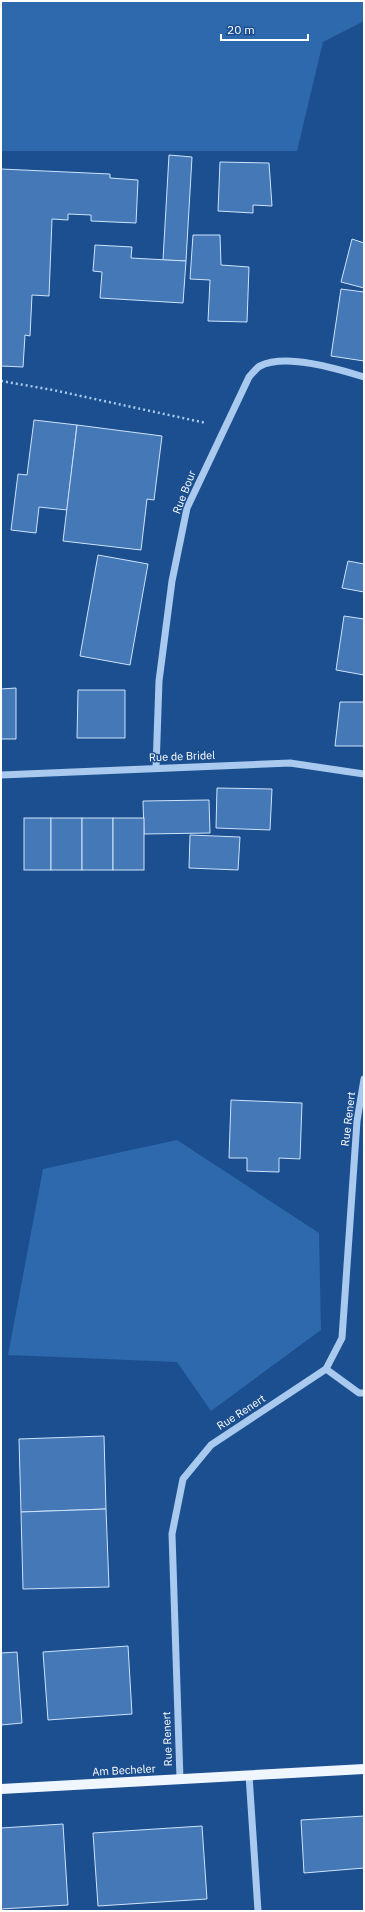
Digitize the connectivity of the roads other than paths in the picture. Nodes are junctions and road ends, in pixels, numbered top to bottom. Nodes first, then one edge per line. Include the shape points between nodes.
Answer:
1 (364, 377) edge
2 (156, 768) junction
3 (364, 774) edge
4 (1, 775) edge
5 (364, 1079) edge
6 (326, 1369) junction
7 (364, 1393) edge
8 (364, 1769) edge
9 (249, 1775) junction
10 (180, 1779) junction
11 (1, 1789) edge
12 (258, 1911) edge

1 - 2 street, Rue Bour via 307,363 276,362 259,366 249,377 187,508 172,581 158,681
2 - 3 street, Rue de Bridel via 290,763
2 - 4 street, Rue de Bridel
5 - 6 street, Rue Renert via 357,1121 342,1338
6 - 7 street via 359,1393
6 - 10 street, Rue Renert via 211,1445 182,1479 172,1534
8 - 9 main road, Am Becheler
9 - 10 main road, Am Becheler
9 - 12 street
10 - 11 main road, Am Becheler

